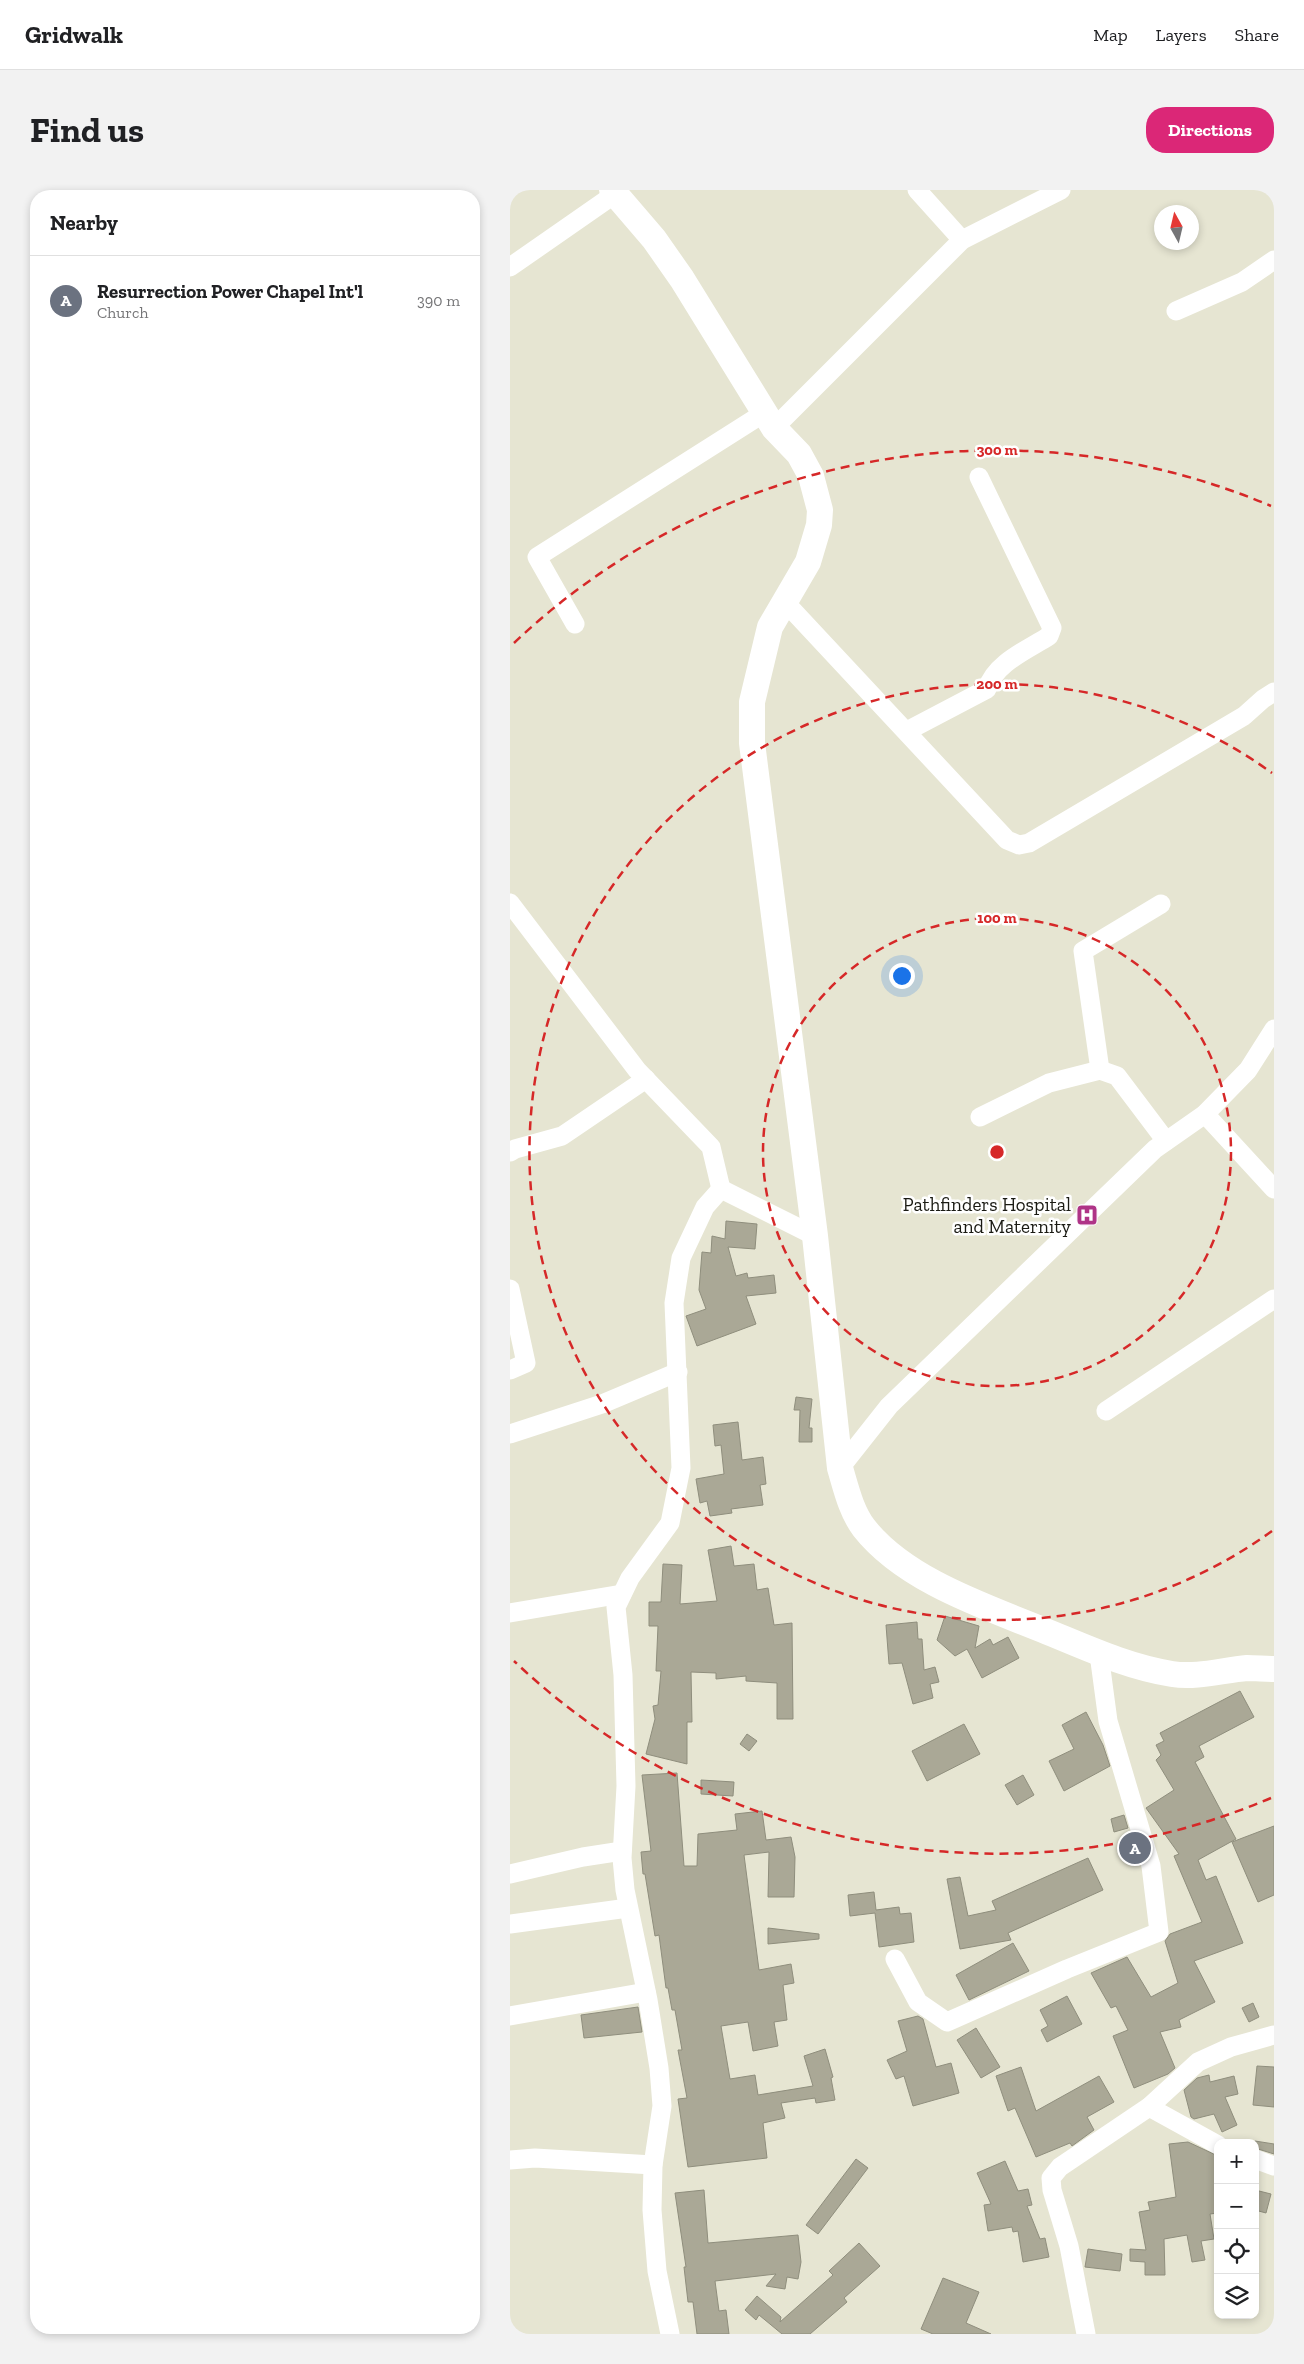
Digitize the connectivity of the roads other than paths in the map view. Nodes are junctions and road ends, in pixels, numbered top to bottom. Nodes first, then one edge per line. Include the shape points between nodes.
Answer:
1 (917, 190) edge
2 (1061, 190) edge
3 (614, 192) edge
4 (962, 240) junction
5 (1274, 260) edge
6 (510, 267) edge
7 (1176, 311) dead end
8 (769, 421) junction
9 (979, 477) dead end
10 (784, 602) junction
11 (574, 624) dead end
12 (1274, 692) edge
13 (907, 731) junction
14 (510, 903) edge
15 (1161, 904) dead end
16 (1274, 1029) edge
17 (1100, 1070) junction
18 (646, 1079) junction
19 (1205, 1114) junction
20 (980, 1117) dead end
21 (1166, 1141) junction
22 (510, 1152) edge
23 (721, 1189) junction
24 (1274, 1189) edge
25 (815, 1236) junction
26 (510, 1289) edge
27 (1274, 1299) edge
28 (510, 1370) edge
29 (678, 1372) junction
30 (1106, 1410) dead end
31 (510, 1434) edge
32 (840, 1468) junction
33 (622, 1594) junction
34 (510, 1613) edge
35 (1099, 1654) junction
36 (1274, 1669) edge
37 (622, 1851) junction
38 (510, 1874) edge
39 (628, 1908) junction
40 (510, 1924) edge
41 (895, 1959) dead end
42 (646, 1992) junction
43 (510, 2016) edge
44 (1274, 2035) edge
45 (1149, 2107) junction
46 (1214, 2144) edge
47 (510, 2160) edge
48 (1259, 2160) edge
49 (653, 2165) junction
50 (1274, 2166) edge
51 (670, 2334) edge
52 (1086, 2334) edge

1 - 4 street
2 - 4 street
3 - 6 street
3 - 8 street via 682,279
4 - 8 street
5 - 7 street via 1242,282
8 - 10 street via 799,454 811,476 820,510 808,562
8 - 11 street via 537,557
9 - 13 street via 1052,628 1050,636 1011,659 991,677 987,689
10 - 13 street
10 - 25 street via 770,627 758,671 752,702 752,743
12 - 13 street via 1244,716 1029,843 1007,840
14 - 18 street
15 - 17 street via 1083,951
16 - 19 street via 1248,1070
17 - 20 street via 1049,1084
17 - 21 street via 1117,1076
18 - 22 street via 562,1136
18 - 23 street via 711,1146
19 - 21 street
19 - 24 street
21 - 32 street via 889,1406
23 - 25 street
23 - 29 street via 705,1207 681,1258 674,1303
25 - 32 street
26 - 28 street via 526,1363
27 - 30 street
29 - 31 street via 602,1404
29 - 33 street via 681,1468 670,1522
32 - 35 street via 850,1502 863,1527 906,1566 965,1598
33 - 34 street
33 - 37 street via 616,1607 624,1675 626,1786
35 - 36 street via 1174,1675 1248,1668
35 - 41 street via 1108,1720 1151,1866 1159,1932 947,2022 918,2002
37 - 38 street
37 - 39 street
39 - 40 street
39 - 42 street
42 - 43 street
42 - 49 street via 662,2106
44 - 45 street via 1231,2047 1198,2062
45 - 46 street
45 - 52 street via 1060,2167 1051,2178 1069,2246
47 - 49 street via 535,2158
48 - 50 street
49 - 51 street via 652,2210 657,2271

